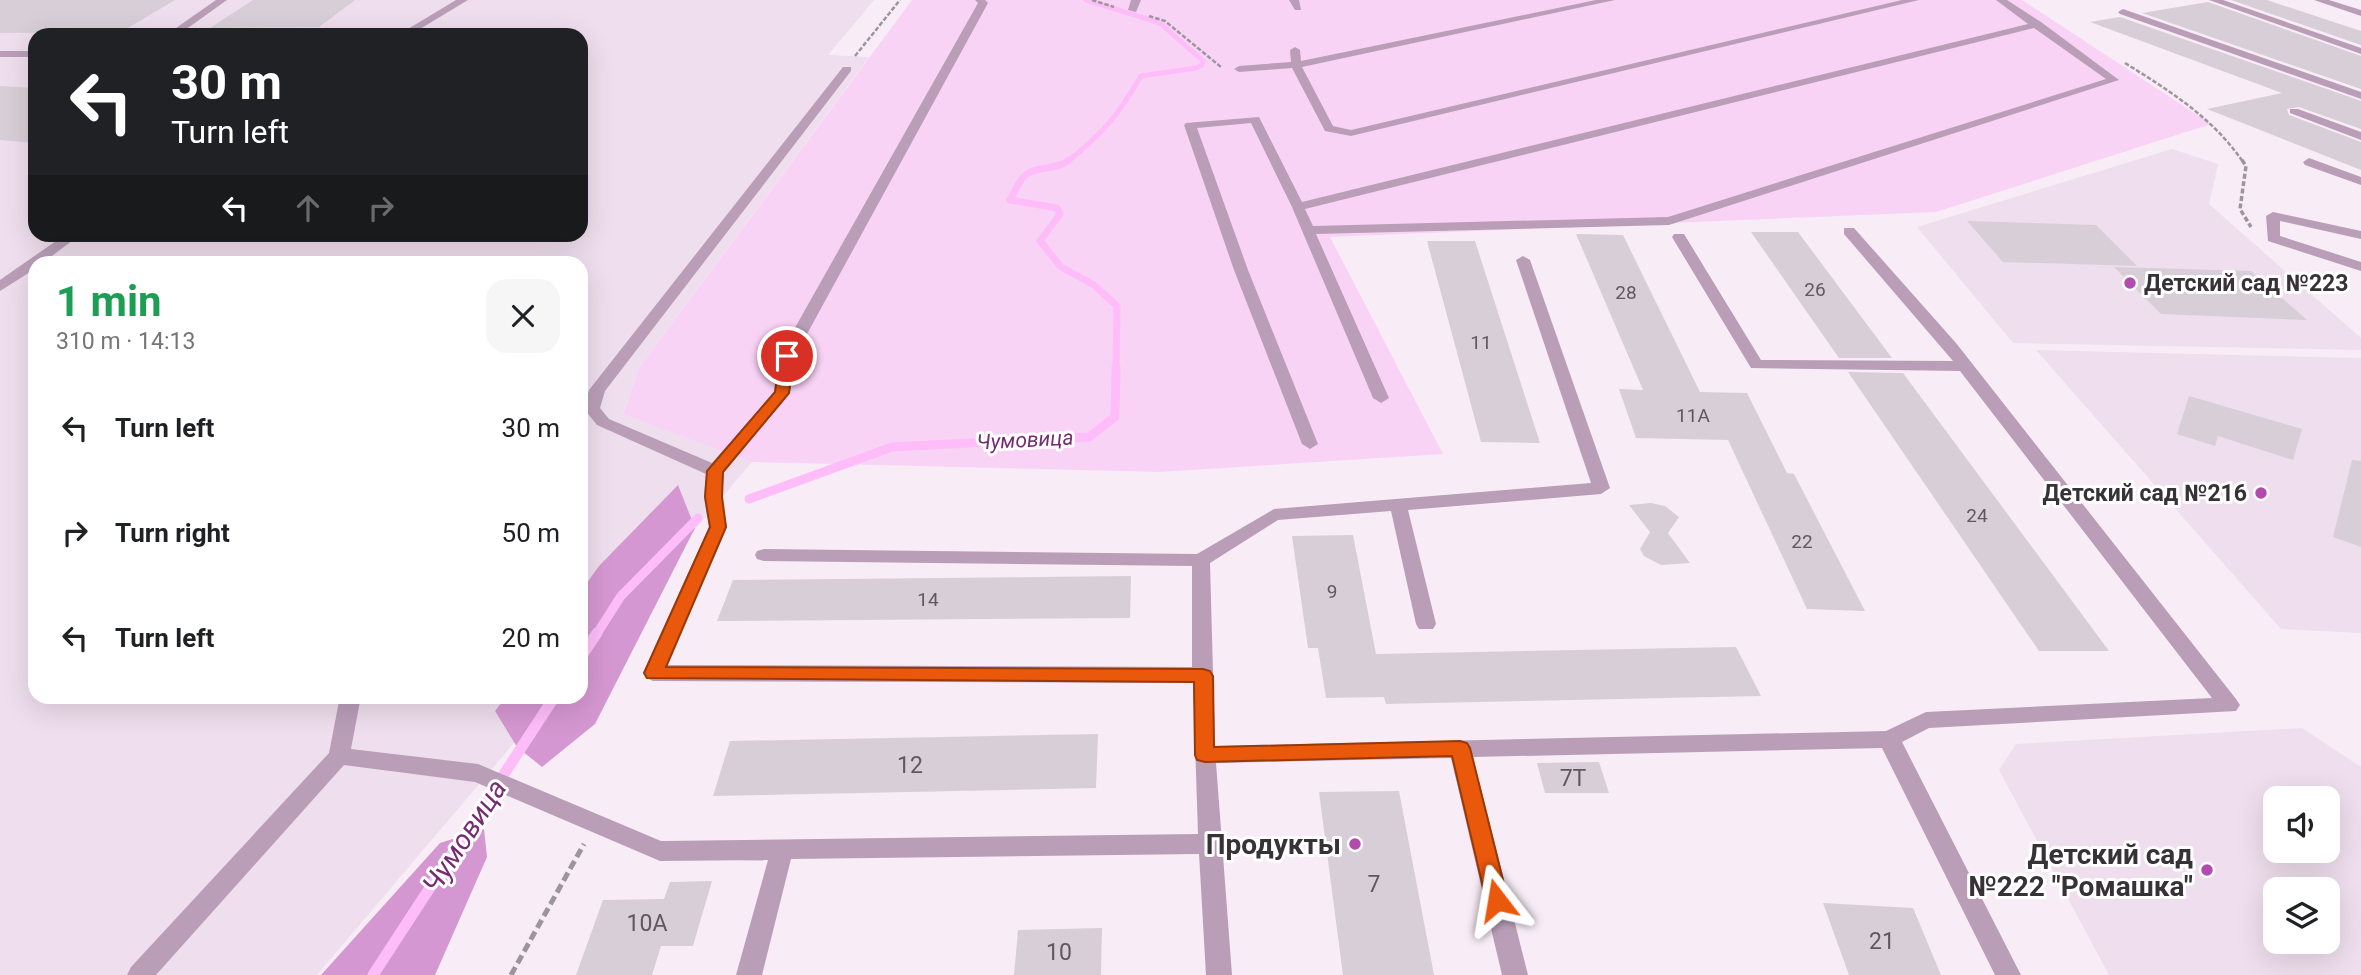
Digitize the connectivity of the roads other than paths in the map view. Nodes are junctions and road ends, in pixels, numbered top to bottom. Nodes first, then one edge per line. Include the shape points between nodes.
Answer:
1 (222, 0) edge
2 (463, 0) edge
3 (980, 0) edge
4 (1610, 0) edge
5 (1914, 0) edge
6 (2001, 0) edge
7 (2214, 0) edge
8 (2319, 0) edge
9 (2123, 12) dead end
10 (2361, 13) edge
11 (2038, 24) junction
12 (181, 28) edge
13 (415, 28) edge
14 (1295, 50) dead end
15 (2361, 51) edge
16 (0, 54) edge
17 (28, 54) edge
18 (1296, 65) junction
19 (847, 69) road end
20 (1239, 69) road end
21 (2361, 96) edge
22 (2294, 111) dead end
23 (2361, 136) edge
24 (2309, 162) dead end
25 (2361, 181) edge
26 (1298, 207) junction
27 (1307, 230) junction
28 (1849, 231) dead end
29 (2361, 235) edge
30 (1679, 237) dead end
31 (63, 242) edge
32 (43, 256) edge
33 (1523, 260) dead end
34 (28, 267) edge
35 (2361, 267) edge
36 (0, 286) edge
37 (1964, 366) junction
38 (1381, 398) dead end
39 (1310, 443) dead end
40 (715, 471) junction
41 (1398, 504) junction
42 (764, 555) dead end
43 (1201, 560) junction
44 (1426, 624) dead end
45 (1203, 676) junction
46 (349, 704) edge
47 (1889, 739) junction
48 (1460, 748) junction
49 (1205, 755) junction
50 (339, 756) junction
51 (1210, 844) junction
52 (782, 850) junction
53 (140, 975) edge
54 (749, 975) edge
55 (1219, 975) edge
56 (1515, 975) edge
57 (2008, 975) edge

1 - 12 street
2 - 13 street
3 - 40 street via 983,3 787,356 782,393
4 - 18 street
5 - 18 street via 1351,133 1329,129
6 - 11 street
7 - 15 street
8 - 10 street
9 - 21 street
11 - 26 street
11 - 27 street via 2114,80 1669,221
14 - 18 street
16 - 17 street
18 - 20 street
19 - 40 street via 597,390 592,409 603,422
22 - 23 street
24 - 25 street
26 - 27 street
26 - 39 street via 1255,120 1190,125
27 - 38 street
28 - 37 street
29 - 35 street via 2273,216 2273,238
30 - 37 street via 1756,365
31 - 32 street
33 - 41 street via 1601,488
34 - 36 street
37 - 47 street via 2229,705 1926,720
40 - 45 street via 718,527 653,673
41 - 43 street via 1273,515
41 - 44 street
42 - 43 street
43 - 45 street
45 - 49 street
46 - 50 street
47 - 48 street
47 - 57 street
48 - 49 street
48 - 56 street
49 - 51 street
50 - 52 street via 478,773 660,851
50 - 53 street
51 - 52 street
51 - 55 street
52 - 54 street

